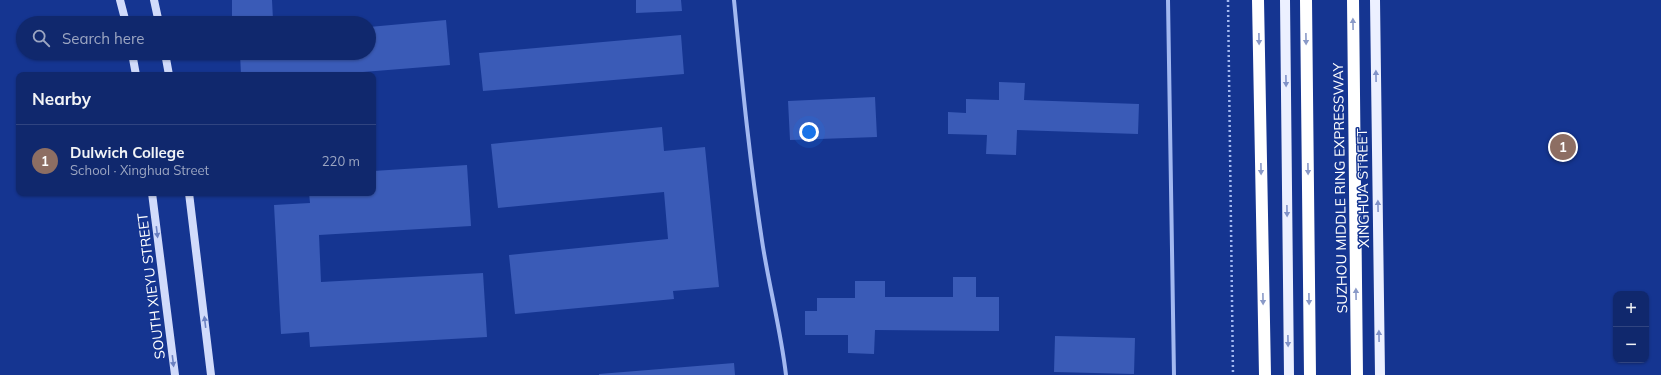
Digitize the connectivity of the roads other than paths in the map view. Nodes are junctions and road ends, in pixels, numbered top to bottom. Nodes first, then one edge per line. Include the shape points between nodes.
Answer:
1 (120, 0) edge
2 (154, 0) edge
3 (734, 0) edge
4 (1168, 0) edge
5 (1258, 0) edge
6 (1285, 0) edge
7 (1306, 0) edge
8 (1353, 0) edge
9 (1375, 0) edge
10 (124, 16) edge
11 (157, 16) edge
12 (133, 60) edge
13 (166, 60) edge
14 (135, 72) edge
15 (168, 72) edge
16 (152, 196) edge
17 (189, 196) edge
18 (174, 375) edge
19 (211, 375) edge
20 (786, 375) edge
21 (1174, 375) edge
22 (1264, 375) edge
23 (1288, 375) edge
24 (1310, 375) edge
25 (1357, 375) edge
26 (1380, 375) edge

1 - 10 main road
2 - 11 main road
3 - 20 street via 746,121 762,239
4 - 21 street
5 -> 22 highway
6 -> 23 main road
7 -> 24 highway
25 -> 8 highway, SUZHOU MIDDLE RING EXPRESSWAY
26 -> 9 main road, XINGHUA STREET
12 - 14 main road
13 - 15 main road
16 -> 18 main road, SOUTH XIEYU STREET
19 -> 17 main road

